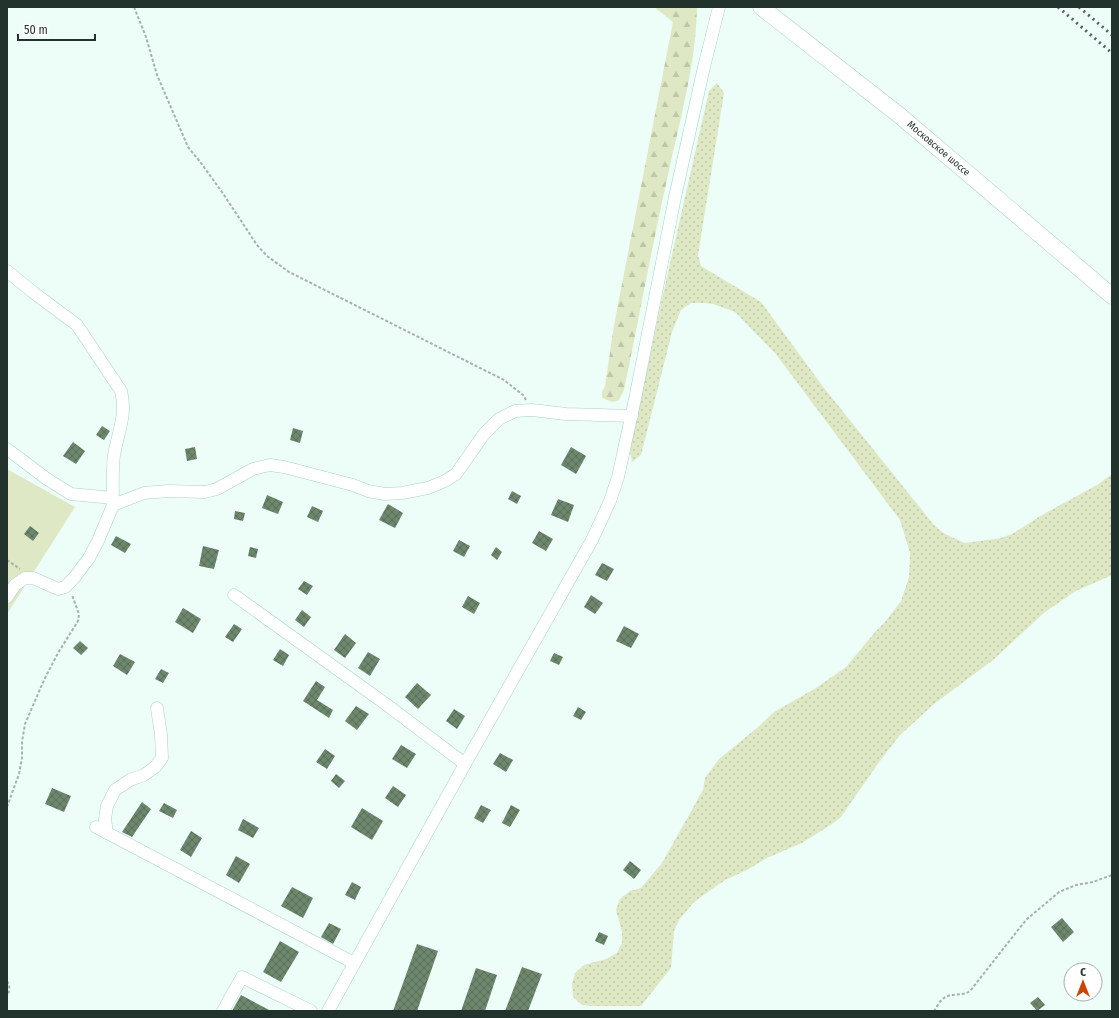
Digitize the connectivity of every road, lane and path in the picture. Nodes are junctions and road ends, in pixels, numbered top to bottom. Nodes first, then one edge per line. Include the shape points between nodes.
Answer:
1 (134, 7) edge
2 (719, 7) edge
3 (760, 7) edge
4 (7, 271) edge
5 (1112, 296) edge
6 (532, 410) junction
7 (632, 416) junction
8 (7, 449) edge
9 (113, 502) junction
10 (65, 587) junction
11 (234, 595) dead end
12 (7, 597) edge
13 (157, 708) dead end
14 (465, 764) junction
15 (7, 807) edge
16 (96, 827) dead end
17 (107, 833) junction
18 (1112, 875) edge
19 (354, 963) junction
20 (7, 981) edge
21 (7, 996) edge
22 (223, 1011) edge
23 (311, 1011) edge
24 (328, 1011) edge
25 (934, 1011) edge

1 - 6 path via 157,75 188,147 267,256 289,272 504,380 523,395
2 - 7 street via 675,197
3 - 5 main road, Московское шоссе via 899,115
4 - 9 street via 77,325 122,391 124,402 114,457
6 - 7 street
6 - 9 street via 515,411 499,419 484,434 456,474 428,488 385,494 270,465 253,469 217,489 205,492 144,493
7 - 14 street via 618,477 602,519
8 - 9 street via 71,494
9 - 10 street via 89,558
10 - 12 street via 58,588 33,578 25,578 15,585
10 - 15 path via 76,604 78,621 44,680 25,724 19,774
11 - 14 street
13 - 17 street via 162,758 144,775 115,790 107,806
14 - 19 street
16 - 17 street
17 - 19 street
18 - 25 path via 1060,892 1026,920 970,991 965,995 953,994 944,998
19 - 24 street
20 - 21 path
22 - 23 street via 242,977

